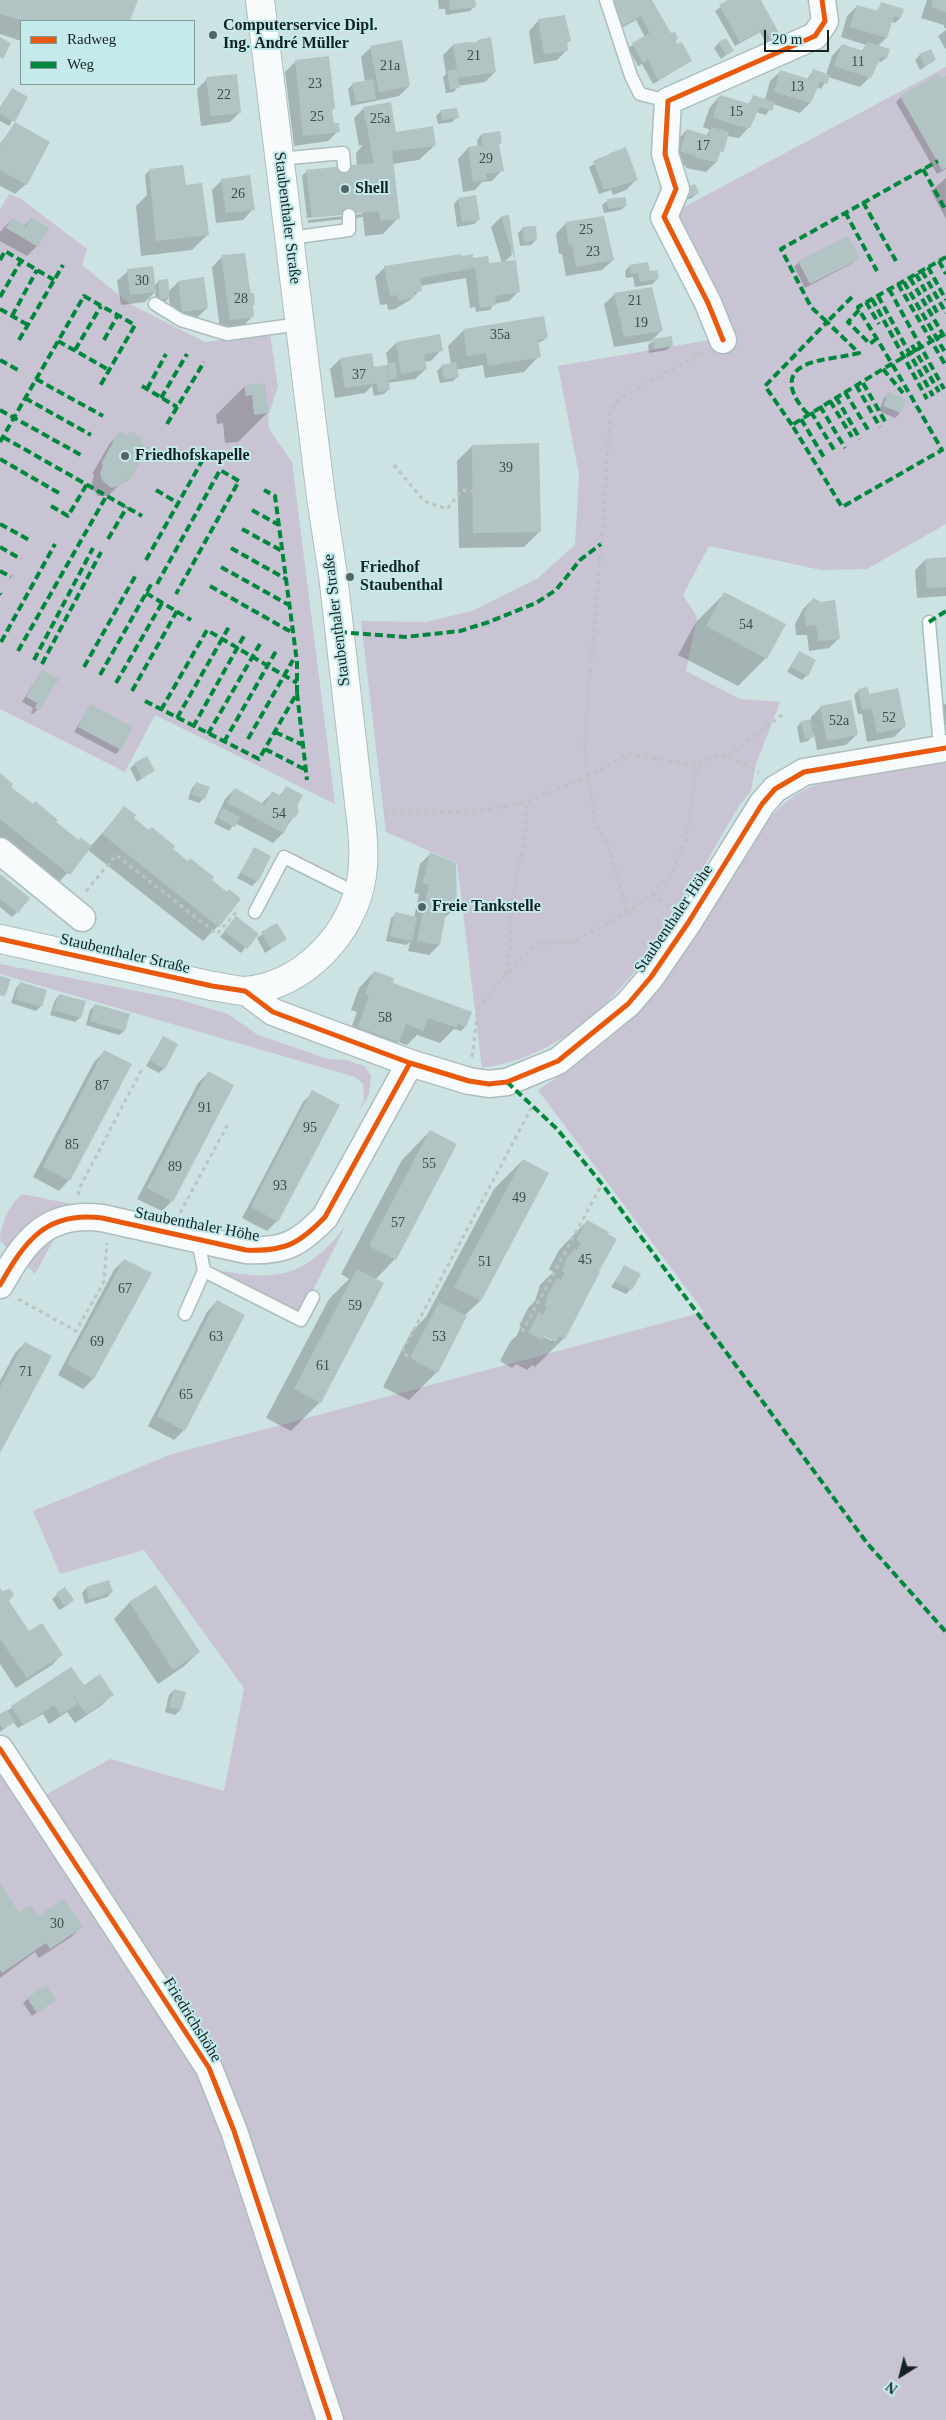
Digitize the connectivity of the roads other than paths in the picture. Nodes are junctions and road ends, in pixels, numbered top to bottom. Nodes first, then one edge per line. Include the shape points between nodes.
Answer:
1 (260, 0) edge
2 (606, 0) edge
3 (824, 1) edge
4 (668, 101) junction
5 (280, 159) junction
6 (344, 166) dead end
7 (349, 215) dead end
8 (290, 238) junction
9 (156, 304) dead end
10 (300, 324) junction
11 (723, 340) road end
12 (929, 622) dead end
13 (943, 748) edge
14 (0, 851) edge
15 (358, 894) junction
16 (255, 912) road end
17 (77, 913) road end
18 (0, 939) edge
19 (245, 991) junction
20 (410, 1063) junction
21 (198, 1240) junction
22 (204, 1271) junction
23 (8, 1292) edge
24 (313, 1297) dead end
25 (185, 1314) dead end
26 (0, 1749) edge
27 (330, 2420) edge

1 - 5 main road, Staubenthaler Straße
2 - 4 lane via 640,94
3 - 4 street via 825,21 816,36
4 - 11 street via 665,154 676,189 664,218 708,303
5 - 6 lane via 343,153
5 - 8 main road, Staubenthaler Straße
7 - 8 lane via 349,230
8 - 10 main road, Staubenthaler Straße
9 - 10 lane via 181,320 227,334
10 - 15 main road, Staubenthaler Straße via 364,849
12 - 13 lane
13 - 20 street, Staubenthaler Höhe via 804,772 775,790 762,804 651,977 628,1004 558,1061 507,1082 489,1084 469,1082
14 - 17 street
15 - 16 lane via 284,857
15 - 19 main road, Staubenthaler Straße via 349,918 308,966 276,983
18 - 19 main road, Staubenthaler Straße
19 - 20 street, Staubenthaler Höhe via 273,1012
20 - 21 street, Staubenthaler Höhe via 325,1217 309,1233 290,1246 269,1251 246,1250
21 - 22 lane
21 - 23 street, Staubenthaler Höhe via 109,1220 72,1217 46,1226 30,1239 14,1260
22 - 24 lane via 301,1320
22 - 25 lane
26 - 27 street, Friedrichshöhe via 209,2068 234,2130

